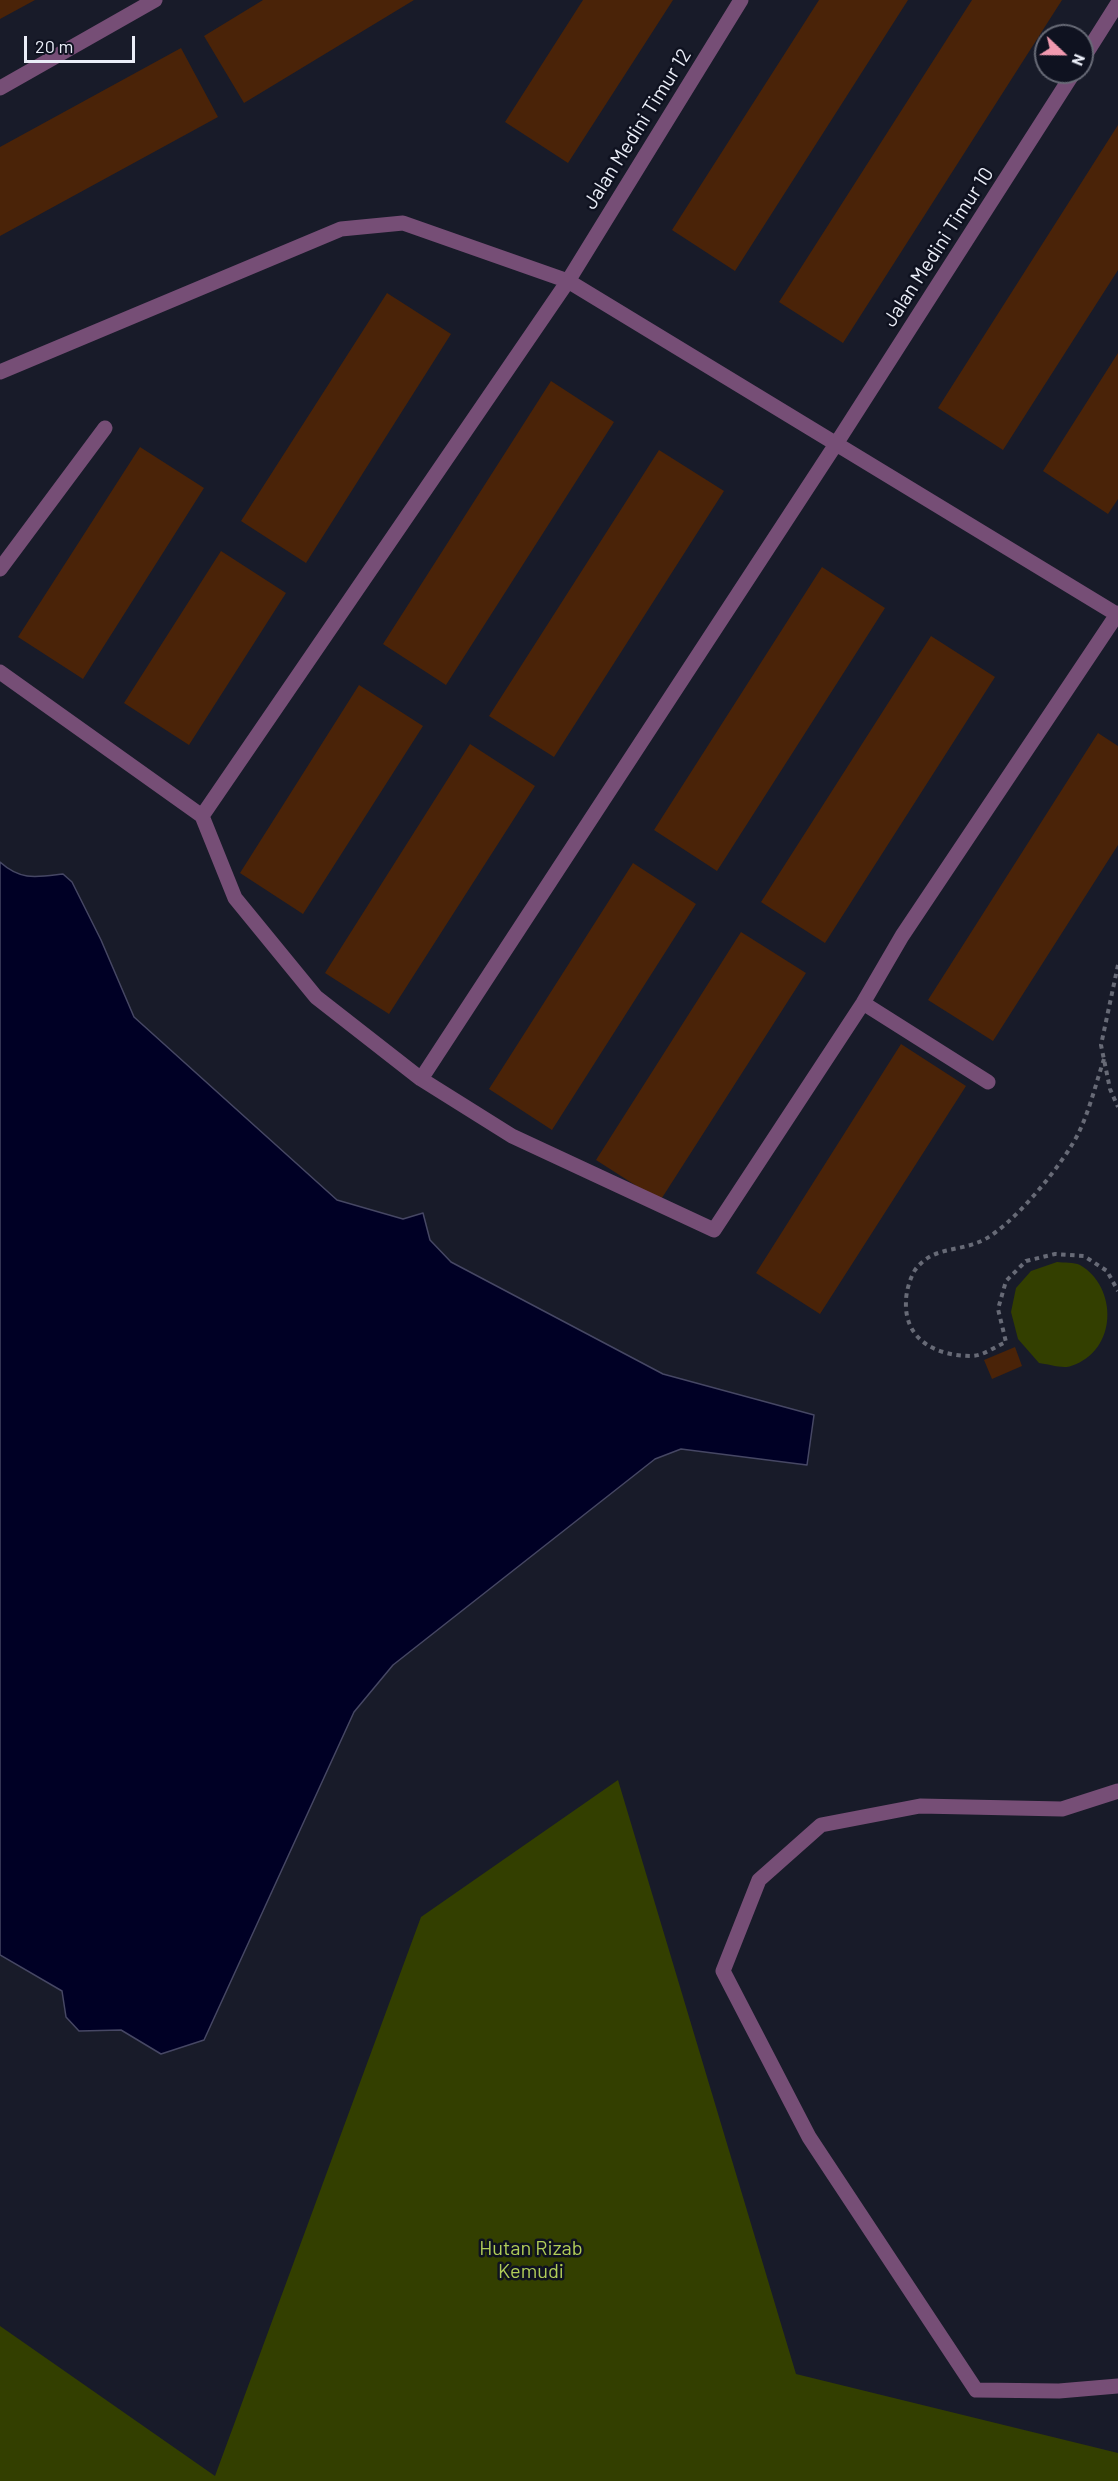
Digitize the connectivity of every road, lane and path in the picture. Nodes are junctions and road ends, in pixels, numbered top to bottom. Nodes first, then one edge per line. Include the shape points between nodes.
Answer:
1 (154, 0) edge
2 (741, 0) edge
3 (1118, 3) edge
4 (1094, 41) edge
5 (1066, 84) edge
6 (0, 88) edge
7 (568, 281) junction
8 (0, 372) edge
9 (105, 428) dead end
10 (836, 444) junction
11 (0, 569) edge
12 (1118, 614) edge
13 (0, 672) edge
14 (202, 816) junction
15 (1118, 964) edge
16 (863, 1003) junction
17 (1104, 1059) junction
18 (421, 1080) junction
19 (988, 1082) dead end
20 (1118, 1107) edge
21 (1118, 1291) edge
22 (1118, 1791) edge
23 (1118, 2386) edge

1 - 6 street
2 - 7 street, Jalan Medini Timur 12
3 - 4 street
5 - 10 street, Jalan Medini Timur 10
7 - 8 street via 403,224 341,229
7 - 10 street
7 - 14 street, Jalan Medini Timur 12
9 - 11 street
10 - 12 street
10 - 18 street, Jalan Medini Timur 10
12 - 16 street via 902,936
13 - 14 street
14 - 18 street via 235,898 316,997
15 - 17 path via 1101,1045
16 - 18 street via 714,1230 512,1136
16 - 19 street
17 - 20 path
17 - 21 path via 1079,1132 1046,1182 1008,1221 980,1242 929,1255 914,1272 906,1295 905,1314 914,1335 931,1349 974,1356 1006,1342 998,1309 1006,1281 1026,1261 1055,1254 1084,1256 1107,1271
22 - 23 street via 1062,1809 920,1806 821,1825 759,1880 723,1971 809,2137 976,2390 1059,2391

